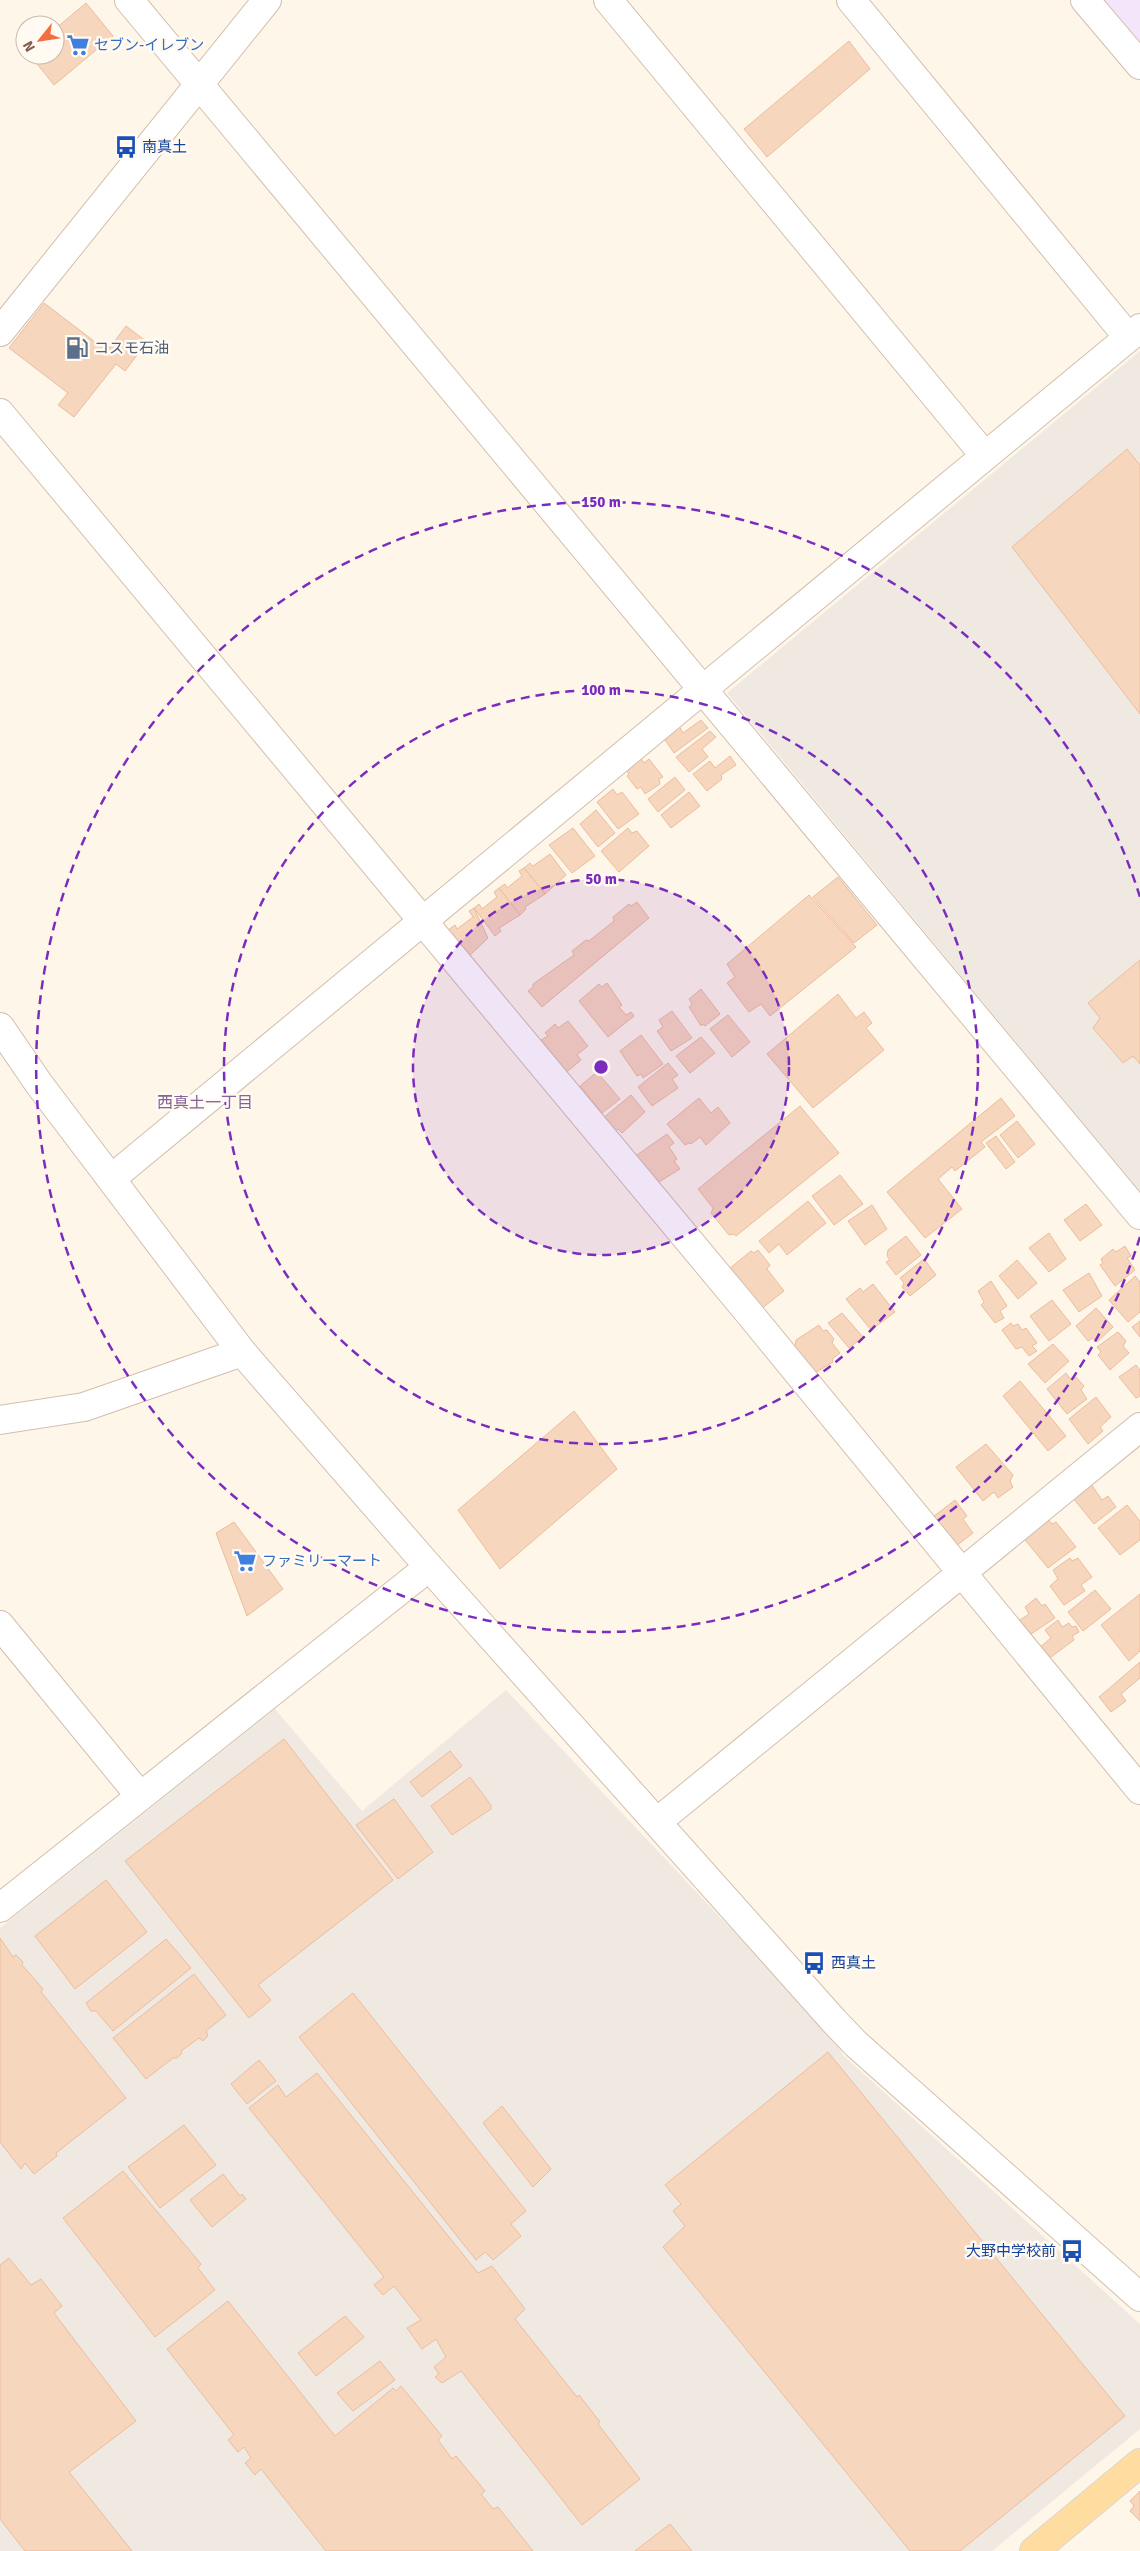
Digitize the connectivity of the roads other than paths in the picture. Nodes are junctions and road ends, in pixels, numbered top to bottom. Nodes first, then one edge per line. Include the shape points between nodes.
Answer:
1 (129, 0) edge
2 (267, 0) edge
3 (608, 0) edge
4 (851, 0) edge
5 (1085, 0) edge
6 (1140, 65) edge
7 (200, 85) junction
8 (0, 332) edge
9 (1134, 333) edge
10 (0, 413) edge
11 (985, 456) junction
12 (704, 689) junction
13 (422, 922) junction
14 (0, 1027) edge
15 (112, 1178) junction
16 (1140, 1216) edge
17 (242, 1352) junction
18 (0, 1420) edge
19 (1140, 1427) edge
20 (429, 1567) junction
21 (961, 1573) junction
22 (0, 1625) edge
23 (1140, 1790) edge
24 (140, 1796) junction
25 (657, 1822) junction
26 (0, 1908) edge
27 (1140, 2297) edge
28 (1140, 2463) edge
29 (1034, 2551) edge

1 - 7 street
2 - 7 street
3 - 11 street
4 - 9 street
5 - 6 street
7 - 8 street
7 - 12 street
9 - 11 street
10 - 13 street
11 - 12 street
12 - 13 street
12 - 16 street
13 - 15 street
13 - 21 street via 749,1313
14 - 15 street via 39,1084
15 - 17 street
17 - 18 street via 84,1407
17 - 20 street
19 - 21 street
20 - 24 street
20 - 25 street
21 - 23 street
21 - 25 street
22 - 24 street
24 - 26 street
25 - 27 street via 856,2044
28 - 29 main road

